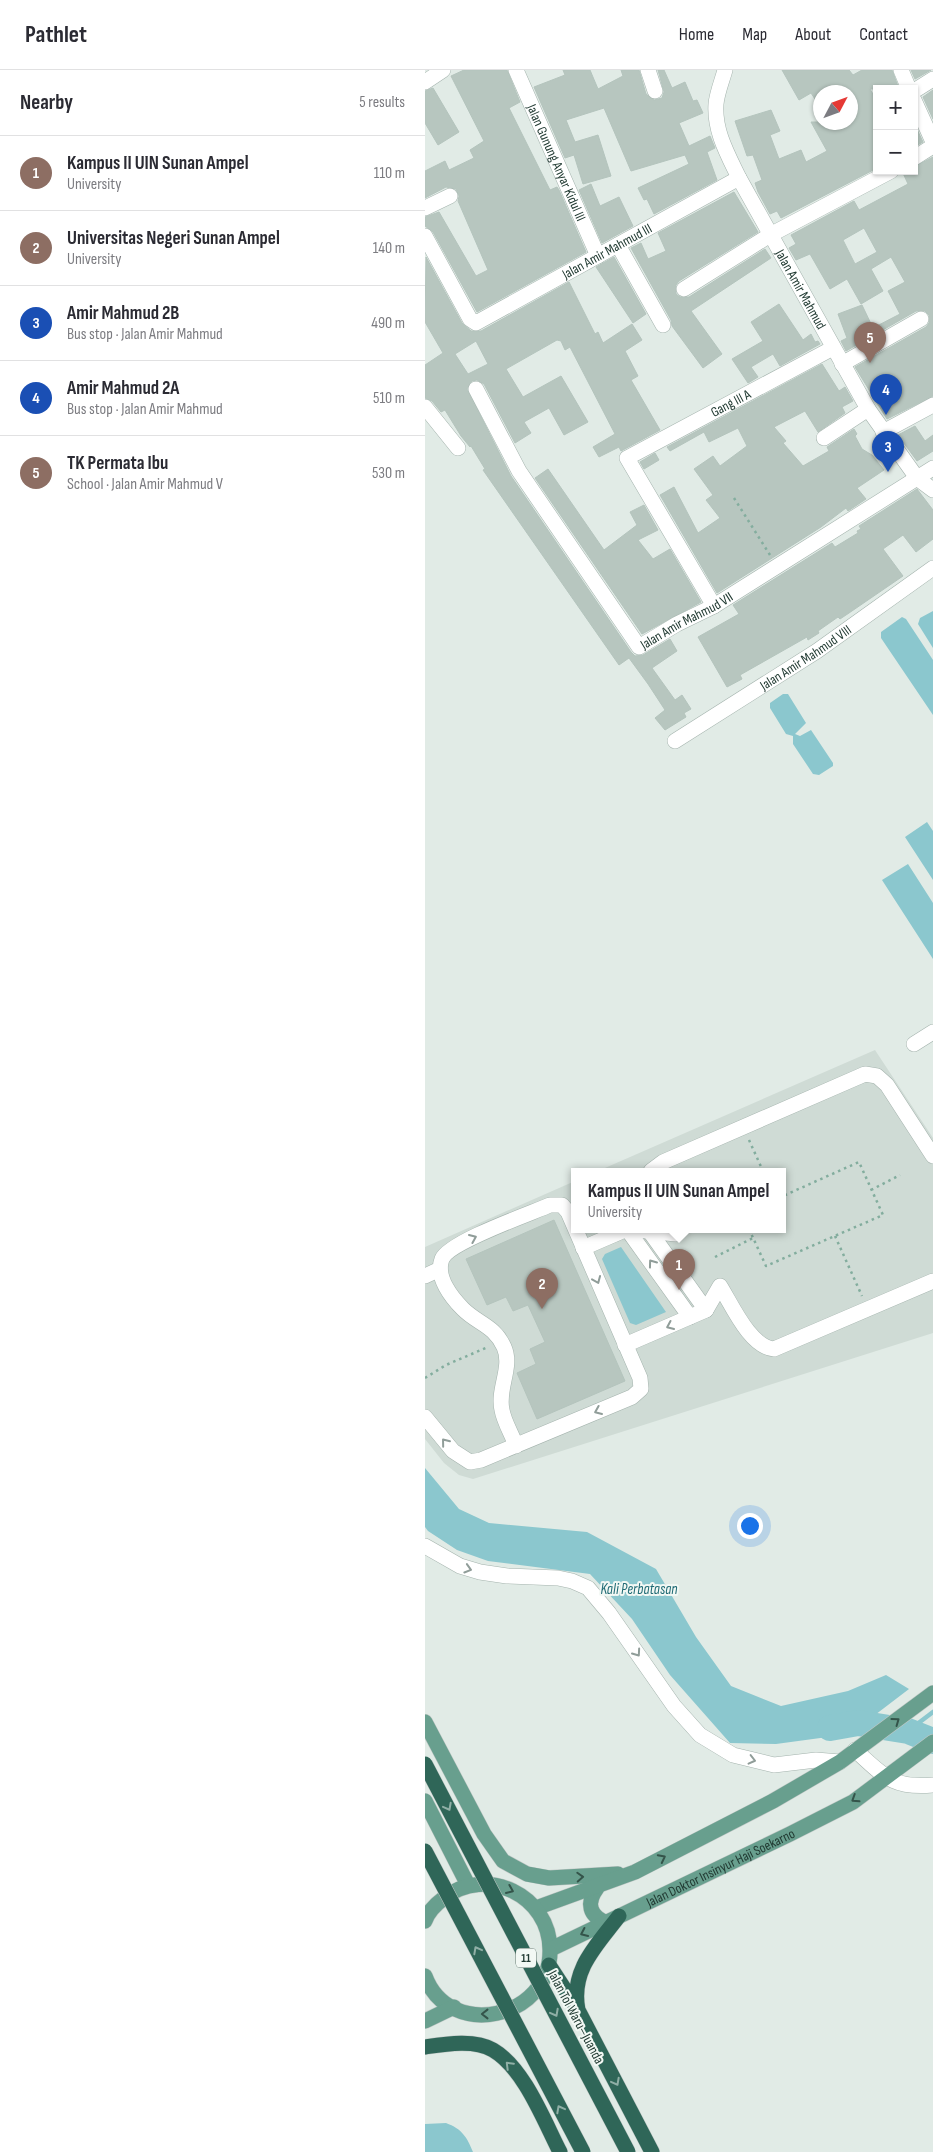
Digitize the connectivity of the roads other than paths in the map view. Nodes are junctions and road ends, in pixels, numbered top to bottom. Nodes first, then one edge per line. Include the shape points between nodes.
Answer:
1 (443, 70) edge
2 (516, 70) edge
3 (648, 70) edge
4 (725, 70) edge
5 (901, 70) edge
6 (933, 79) edge
7 (425, 82) edge
8 (907, 85) edge
9 (918, 88) edge
10 (655, 91) dead end
11 (918, 109) edge
12 (933, 142) edge
13 (933, 146) edge
14 (918, 155) edge
15 (883, 175) edge
16 (739, 178) junction
17 (451, 196) dead end
18 (425, 208) edge
19 (770, 235) junction
20 (425, 236) edge
21 (618, 245) junction
22 (598, 256) junction
23 (684, 289) dead end
24 (921, 319) dead end
25 (663, 325) dead end
26 (833, 348) junction
27 (842, 364) junction
28 (476, 389) dead end
29 (933, 405) edge
30 (425, 407) edge
31 (868, 409) junction
32 (883, 432) junction
33 (824, 438) dead end
34 (458, 448) dead end
35 (933, 468) edge
36 (917, 478) junction
37 (933, 490) edge
38 (933, 568) edge
39 (714, 606) junction
40 (675, 741) dead end
41 (933, 1032) edge
42 (914, 1044) dead end
43 (933, 1156) edge
44 (655, 1168) edge
45 (571, 1219) edge
46 (577, 1233) edge
47 (620, 1233) edge
48 (629, 1233) edge
49 (651, 1233) edge
50 (583, 1248) junction
51 (440, 1269) junction
52 (425, 1276) edge
53 (933, 1281) edge
54 (706, 1310) junction
55 (690, 1317) junction
56 (625, 1345) junction
57 (425, 1417) edge
58 (516, 1446) junction
59 (425, 1546) edge
60 (931, 1695) edge
61 (425, 1722) edge
62 (933, 1742) edge
63 (859, 1748) junction
64 (841, 1762) junction
65 (425, 1764) edge
66 (890, 1775) junction
67 (933, 1785) edge
68 (425, 1801) edge
69 (425, 1851) edge
70 (635, 1872) junction
71 (468, 1885) junction
72 (597, 1888) junction
73 (536, 1908) junction
74 (613, 1919) junction
75 (425, 1921) edge
76 (551, 1949) junction
77 (549, 1965) junction
78 (425, 1976) edge
79 (454, 2007) junction
80 (578, 2010) junction
81 (425, 2021) edge
82 (425, 2047) edge
83 (560, 2152) edge
84 (583, 2152) edge
85 (628, 2152) edge
86 (652, 2152) edge

1 - 7 street
2 - 22 street, Jalan Gunung Anyar Kidul III
3 - 10 street
4 - 16 street, Jalan Amir Mahmud via 716,114 721,138
5 - 8 street
6 - 9 street
11 - 12 street
13 - 14 street
15 - 19 street
16 - 19 street, Jalan Amir Mahmud
16 - 21 street, Jalan Amir Mahmud III
17 - 18 street
19 - 23 street
19 - 26 street, Jalan Amir Mahmud
20 - 22 street, Jalan Amir Mahmud III via 470,319 476,323
21 - 22 street, Jalan Amir Mahmud III
21 - 25 street
24 - 27 street
26 - 27 street, Jalan Amir Mahmud
26 - 39 street, Gang III A via 627,458
27 - 31 street, Jalan Amir Mahmud
28 - 39 street, Jalan Amir Mahmud VII via 519,471 639,647
29 - 32 street
30 - 34 street
31 - 32 street, Jalan Amir Mahmud
31 - 33 street
32 - 36 street, Jalan Amir Mahmud
35 - 36 street, Jalan Amir Mahmud VII
36 - 37 street, Jalan Amir Mahmud
36 - 39 street, Jalan Amir Mahmud VII
38 - 40 street, Jalan Amir Mahmud VIII via 817,651
41 - 42 street
43 - 44 street via 887,1085 877,1076 865,1074
51 -> 45 street via 442,1258 454,1246 549,1205 562,1204
46 -> 50 street
47 - 50 street
55 -> 48 street
49 - 54 street
50 -> 56 street
51 - 52 street
51 - 58 street via 449,1295 467,1314 494,1330 505,1348 507,1367 501,1389 502,1410
53 - 54 street via 774,1349 755,1342 720,1286
54 - 55 street
55 -> 56 street
56 -> 58 street via 641,1389 632,1397
58 -> 57 street via 469,1462 453,1451
59 -> 64 street via 460,1566 480,1572 572,1580 588,1588 609,1612 674,1706 700,1735 733,1755 774,1765 815,1760
63 -> 60 main road
61 -> 70 main road via 484,1834 503,1861 527,1874 549,1878
62 - 66 main road, Jalan Doktor Insinyur Haji Soekarno
63 - 64 main road
63 - 66 street
70 -> 64 main road
65 -> 85 highway, Jalan Tol Waru–Juanda / 11, bridge
66 - 67 street via 900,1783
66 -> 74 main road, Jalan Doktor Insinyur Haji Soekarno via 853,1802
68 - 71 main road
84 -> 69 highway, bridge
70 - 72 main road
71 -> 73 main road via 498,1885 525,1898
71 - 75 main road via 437,1903
72 - 73 main road
72 - 74 main road via 589,1902 590,1908 595,1916
73 - 76 main road via 547,1928
74 -> 76 main road, Jalan Doktor Insinyur Haji Soekarno
74 - 80 highway via 586,1959 577,1980
76 - 77 main road
77 -> 79 main road via 533,1995 504,2013 470,2014
77 - 80 highway
78 - 79 main road via 438,1996
79 - 81 main road
80 -> 86 highway
83 -> 82 highway via 513,2068 493,2050 469,2044

